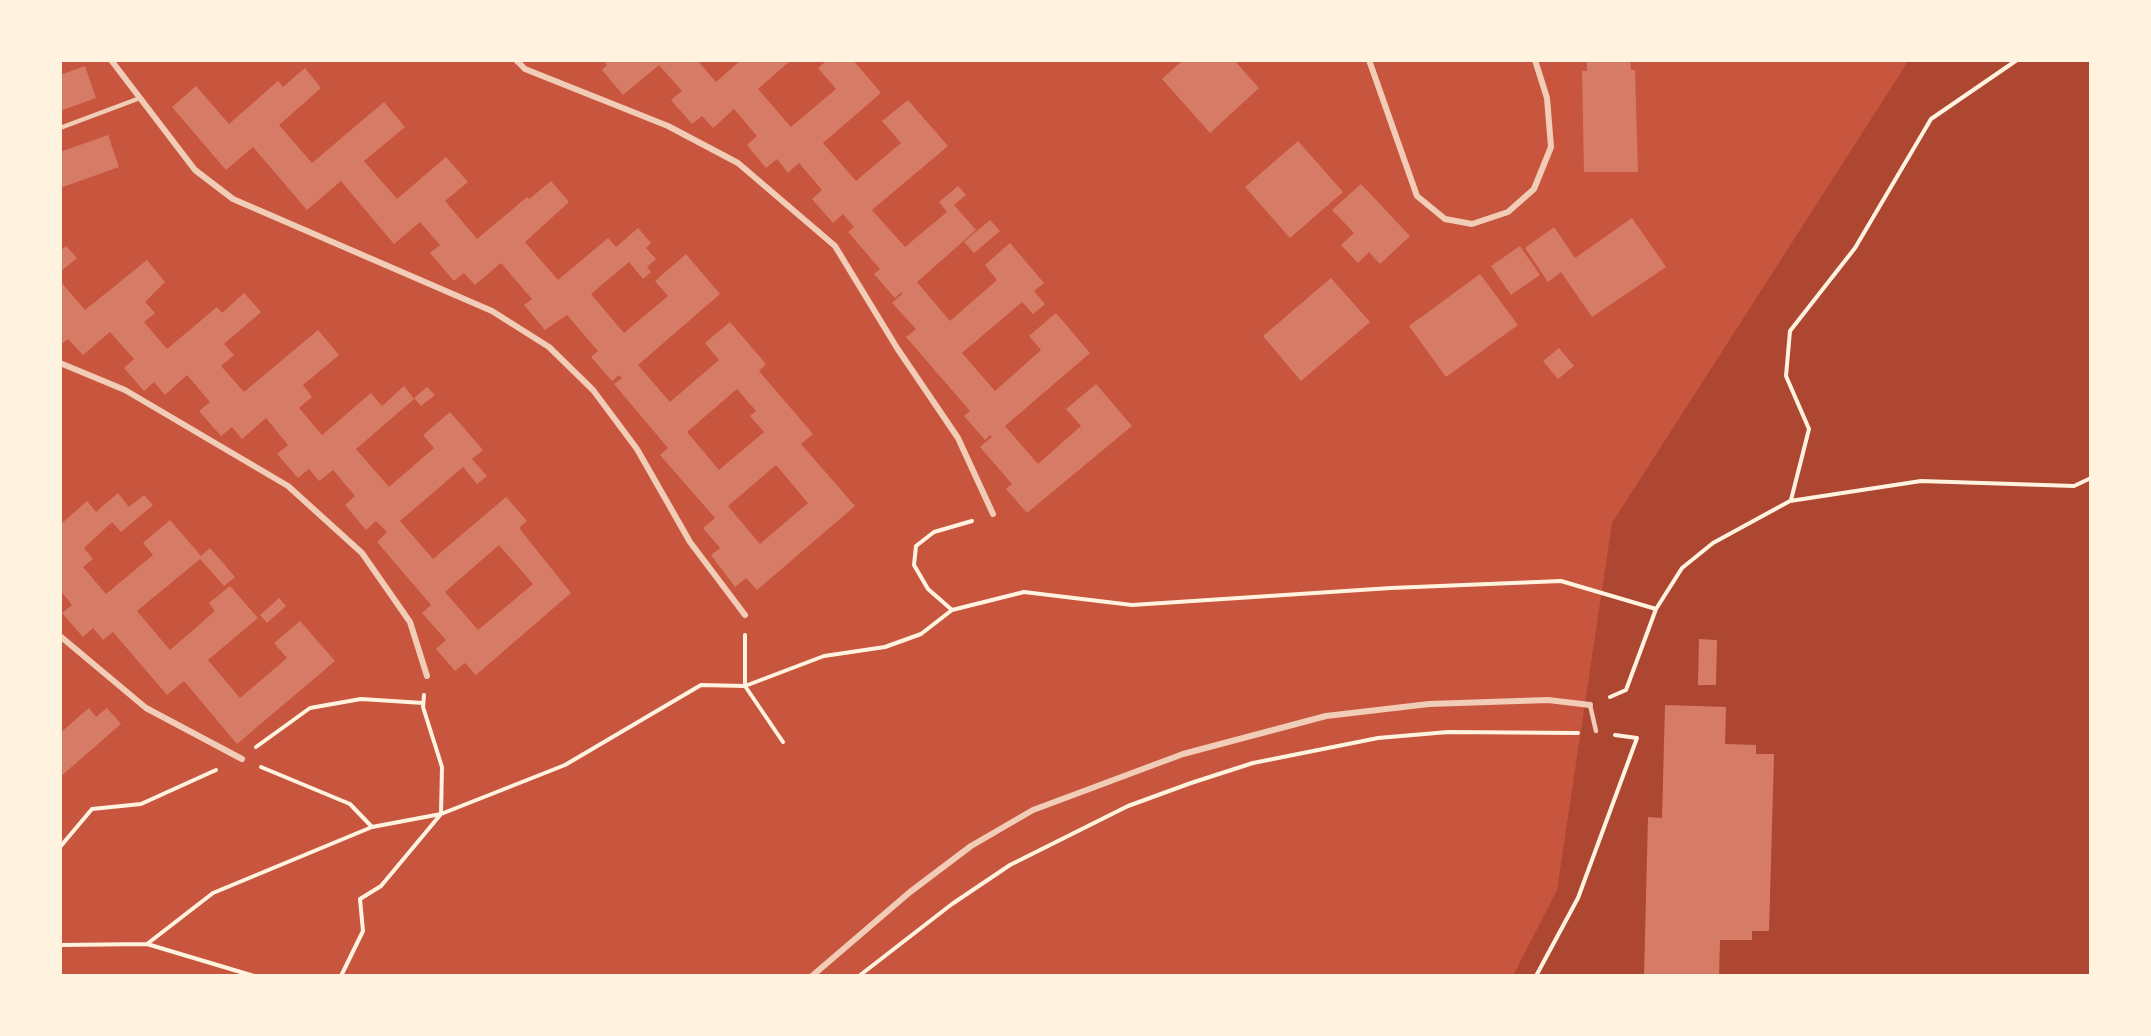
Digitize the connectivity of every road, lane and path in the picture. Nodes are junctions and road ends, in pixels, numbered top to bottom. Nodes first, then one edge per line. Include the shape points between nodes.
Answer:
1 (111, 60) edge
2 (516, 60) edge
3 (1369, 60) edge
4 (1534, 60) edge
5 (2017, 60) edge
6 (140, 99) junction
7 (60, 128) edge
8 (60, 363) edge
9 (2091, 478) edge
10 (1790, 501) junction
11 (993, 514) joint
12 (1656, 609) junction
13 (952, 610) junction
14 (746, 615) joint
15 (60, 636) edge
16 (427, 676) joint
17 (745, 686) junction
18 (423, 703) junction
19 (1590, 705) junction
20 (1596, 731) junction
21 (783, 742) dead end
22 (242, 759) junction
23 (441, 814) junction
24 (372, 827) junction
25 (60, 847) edge
26 (147, 944) junction
27 (60, 945) edge
28 (254, 976) edge
29 (340, 976) edge
30 (812, 976) edge
31 (859, 976) edge
32 (1536, 976) edge

1 - 6 street
2 - 11 street via 525,69 668,126 738,163 836,246 897,348 958,438
3 - 4 street via 1417,196 1445,219 1472,224 1508,212 1534,189 1551,147 1546,98
5 - 10 path via 1931,119 1855,248 1790,331 1786,376 1809,429
6 - 7 lane
6 - 14 street via 195,170 233,199 492,311 549,346 593,390 637,449 690,542
8 - 16 street via 125,390 288,486 362,553 410,622
9 - 10 path via 2074,486 1921,481
10 - 12 path via 1713,543 1682,568
11 - 13 path via 934,532 916,546 914,566 928,589
12 - 13 path via 1561,581 1132,605 1024,592
12 - 19 path via 1626,690
13 - 17 path via 921,634 885,647 824,656
14 - 17 path
15 - 22 street via 146,708
16 - 18 path
17 - 21 path
17 - 23 path via 701,685 565,765
18 - 22 path via 361,699 310,708
18 - 23 path via 442,767
19 - 20 lane
19 - 30 street via 1548,700 1429,704 1326,716 1183,754 1034,810 971,846
20 - 31 path via 1448,732 1378,738 1253,764 1191,783 1128,806 1010,865
20 - 32 path via 1637,738 1578,898
22 - 24 path via 351,804
22 - 25 path via 141,804 92,809
23 - 24 path
23 - 29 path via 381,886 360,899 363,931
24 - 26 path via 213,893
26 - 27 path
26 - 28 path

